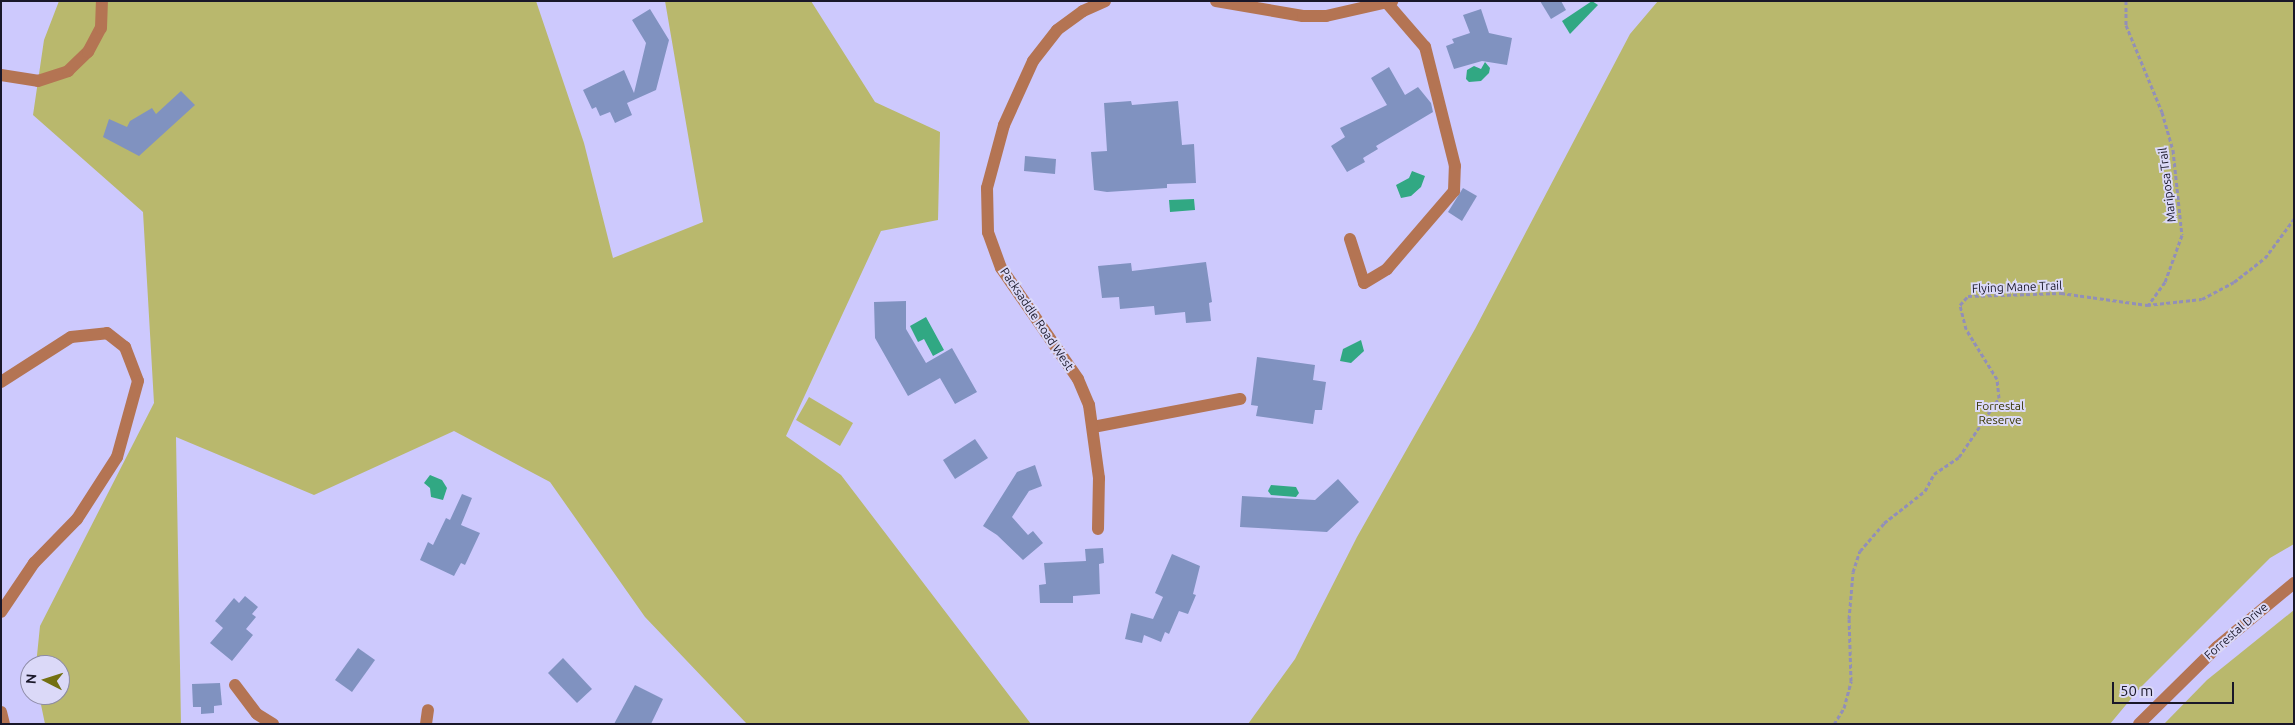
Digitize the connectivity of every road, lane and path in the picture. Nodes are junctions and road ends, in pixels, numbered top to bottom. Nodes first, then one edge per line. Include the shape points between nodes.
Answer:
1 (102, 1) edge
2 (1106, 1) edge
3 (1216, 1) edge
4 (2126, 1) edge
5 (1390, 2) edge
6 (1, 75) edge
7 (2294, 219) edge
8 (1350, 239) dead end
9 (2147, 305) junction
10 (1, 382) edge
11 (1240, 399) dead end
12 (1093, 427) junction
13 (1098, 529) dead end
14 (2294, 583) edge
15 (1, 612) edge
16 (235, 685) dead end
17 (428, 710) dead end
18 (1, 712) edge
19 (4, 724) edge
20 (273, 724) edge
21 (426, 724) edge
22 (1834, 724) edge
23 (2139, 724) edge

1 - 6 street via 101,28 88,52 68,71 38,81
2 - 12 street, Packsaddle Road West via 1084,11 1057,30 1033,61 1004,125 987,188 988,232 1000,268 1078,378
3 - 5 street via 1303,16 1326,16
4 - 9 path, Mariposa Trail via 2126,26 2162,112 2173,150 2182,235 2165,282
5 - 8 street via 1425,47 1455,166 1454,190 1386,269 1364,283
7 - 9 path via 2265,258 2234,282 2202,299
9 - 22 path, Flying Mane Trail via 2061,293 1968,296 1960,305 1966,329 1997,379 1999,398 1959,457 1934,474 1925,491 1884,523 1860,551 1853,572 1849,619 1851,682 1844,708
10 - 15 street via 71,337 107,333 126,347 138,381 117,457 77,519 34,563
11 - 12 street
12 - 13 street, Packsaddle Road West via 1099,478
14 - 23 street, Forrestal Drive via 2210,653
16 - 20 street via 257,714
17 - 21 street
18 - 19 street

